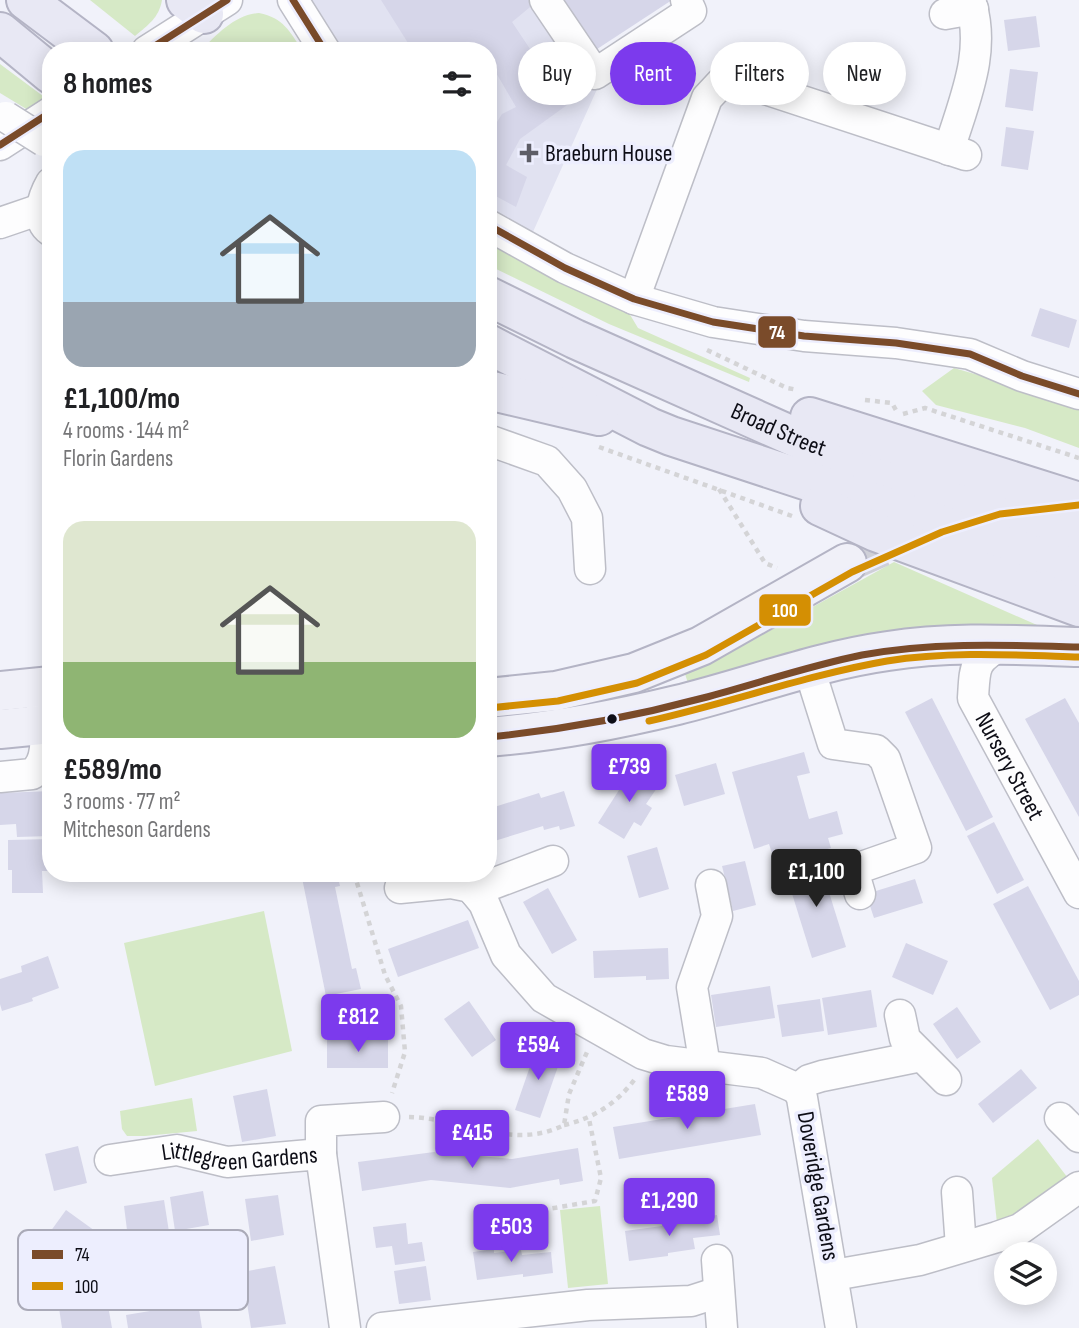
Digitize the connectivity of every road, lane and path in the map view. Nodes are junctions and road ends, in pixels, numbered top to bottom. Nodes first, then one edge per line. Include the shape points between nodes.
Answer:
1 (26, 0) edge
2 (293, 0) edge
3 (544, 0) edge
4 (685, 0) edge
5 (206, 5) edge
6 (963, 8) edge
7 (7, 39) edge
8 (82, 42) edge
9 (159, 42) edge
10 (320, 42) edge
11 (42, 67) edge
12 (42, 114) edge
13 (2, 125) edge
14 (42, 141) edge
15 (42, 210) edge
16 (0, 223) edge
17 (497, 230) edge
18 (634, 299) junction
19 (497, 300) edge
20 (698, 346) dead end
21 (497, 349) edge
22 (640, 367) junction
23 (799, 390) dead end
24 (497, 392) edge
25 (1079, 394) edge
26 (858, 399) dead end
27 (660, 432) junction
28 (497, 443) edge
29 (1079, 457) edge
30 (718, 488) dead end
31 (1079, 502) edge
32 (1079, 536) edge
33 (847, 563) tunnel mouth
34 (788, 565) dead end
35 (590, 569) dead end
36 (1079, 570) edge
37 (1079, 607) edge
38 (1001, 645) junction
39 (1079, 647) edge
40 (809, 668) junction
41 (42, 687) edge
42 (0, 691) edge
43 (497, 697) edge
44 (42, 725) edge
45 (0, 729) edge
46 (497, 736) edge
47 (42, 764) edge
48 (0, 777) edge
49 (1069, 851) edge
50 (553, 861) dead end
51 (357, 882) edge
52 (711, 885) dead end
53 (400, 888) dead end
54 (474, 891) junction
55 (1079, 893) edge
56 (860, 894) dead end
57 (900, 1015) dead end
58 (597, 1028) junction
59 (921, 1056) junction
60 (651, 1057) junction
61 (705, 1066) junction
62 (946, 1080) dead end
63 (797, 1090) junction
64 (384, 1117) junction
65 (589, 1119) junction
66 (564, 1125) junction
67 (321, 1154) junction
68 (110, 1160) dead end
69 (1079, 1187) edge
70 (957, 1192) dead end
71 (513, 1215) dead end
72 (961, 1247) junction
73 (717, 1259) dead end
74 (834, 1275) junction
75 (719, 1292) junction
76 (538, 1320) edge
77 (345, 1328) edge
78 (382, 1328) edge
79 (722, 1328) edge
80 (841, 1328) edge

1 - 8 highway
2 - 10 street
3 - 4 street via 594,75 691,11
5 - 9 street
6 - 18 street via 977,35 958,152 741,81 721,83 707,98
7 - 11 highway
12 - 13 street
13 - 14 street, bridge
15 - 16 street
17 - 18 street
18 - 25 street via 713,322 970,354
19 - 22 highway, Broad Street
20 - 23 path
21 - 27 highway, Broad Street
22 - 31 highway
22 - 32 highway, Broad Street via 808,443
24 - 27 highway
26 - 29 path via 892,403 899,415 925,408
27 - 36 highway, Broad Street
27 - 37 highway via 876,532
28 - 35 street via 547,461 572,489 587,518
30 - 34 path via 765,562 776,568
33 - 43 main road via 701,646 634,673 556,691
38 - 39 main road
38 - 40 main road via 888,651
38 - 49 street, Nursery Street via 975,666 973,698 1030,804
40 - 46 main road via 676,705
40 - 56 street via 833,744 876,750 885,760 916,848 853,870
41 - 42 main road
44 - 45 main road
47 - 48 street via 23,776
49 - 55 street, Nursery Street
50 - 54 street
51 - 64 path via 384,975 401,1006 405,1052
52 - 61 street via 730,918 692,987
53 - 54 street via 451,883
54 - 58 street via 484,903 506,955 544,998
57 - 59 street via 905,1039
58 - 60 street
58 - 66 path via 569,1094
59 - 62 street
59 - 63 street, Doveridge Gardens via 822,1076
60 - 61 street
60 - 65 path via 632,1083
61 - 63 street via 762,1073
63 - 74 street, Doveridge Gardens
64 - 66 path via 430,1118 528,1136
64 - 67 street via 321,1121
65 - 66 path
65 - 71 path via 601,1178 595,1200
67 - 68 street, Littlegreen Gardens via 227,1163 177,1150
67 - 77 street, Littlegreen Gardens
69 - 72 street via 1020,1229
70 - 72 street
72 - 74 street via 920,1260
73 - 75 street
74 - 80 street, Doveridge Gardens
75 - 76 street via 691,1301 588,1305
75 - 79 street
76 - 78 street

